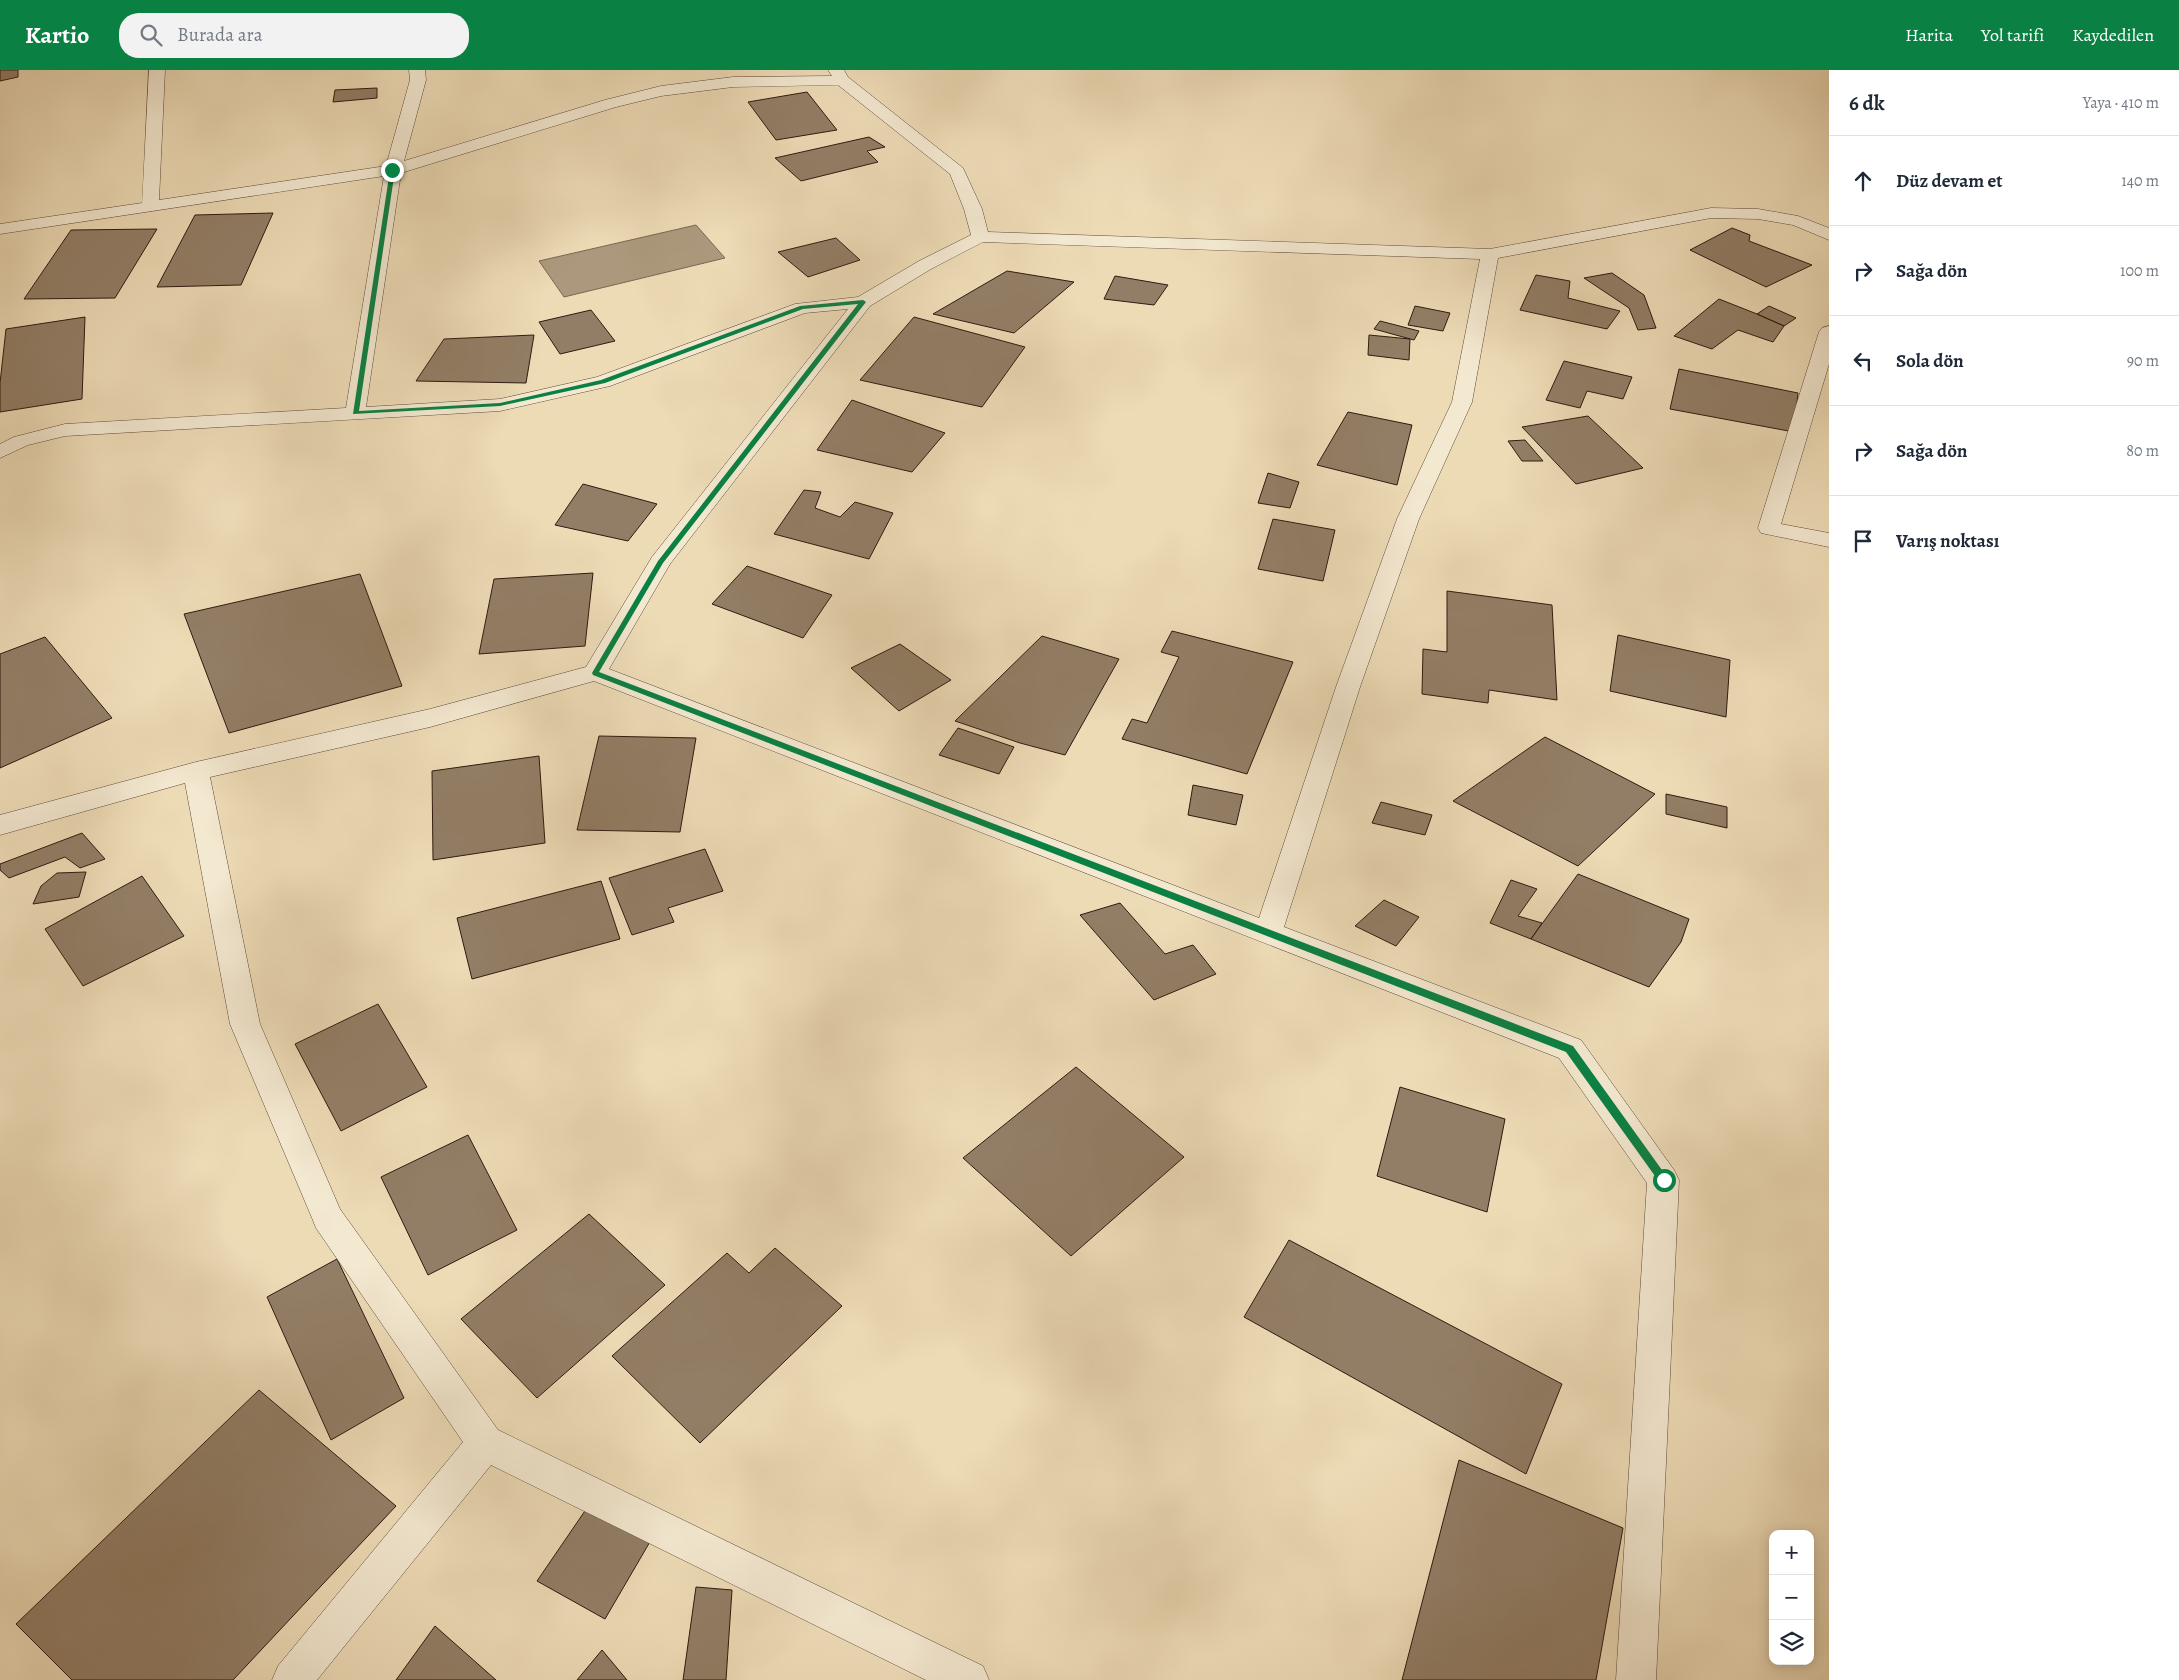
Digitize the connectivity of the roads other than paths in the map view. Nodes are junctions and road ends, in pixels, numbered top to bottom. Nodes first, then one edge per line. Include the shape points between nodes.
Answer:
1 (157, 70) edge
2 (417, 70) edge
3 (839, 75) edge
4 (392, 170) junction
5 (150, 208) junction
6 (0, 229) edge
7 (1829, 235) edge
8 (980, 237) junction
9 (1490, 254) junction
10 (863, 302) junction
11 (1829, 332) edge
12 (355, 413) junction
13 (0, 452) edge
14 (1829, 540) edge
15 (595, 673) junction
16 (196, 771) junction
17 (0, 825) edge
18 (1268, 934) junction
19 (485, 1444) junction
20 (292, 1680) edge
21 (969, 1680) edge
22 (1636, 1680) edge

1 - 5 street
2 - 4 street via 418,80
3 - 4 street via 733,82 661,91 611,103
3 - 8 street via 957,172 974,209
4 - 5 street
4 - 12 street
5 - 6 street
7 - 9 street via 1798,221 1758,214 1711,212
8 - 9 street
8 - 10 street
9 - 18 street via 1462,402 1408,519 1348,687
10 - 12 street via 802,308 603,382 509,403
10 - 15 street via 660,562
11 - 14 street via 1769,528
12 - 13 street via 65,430 20,442
15 - 16 street via 430,718
15 - 18 street
16 - 17 street
16 - 19 street via 245,1024 324,1209
18 - 22 street via 1570,1049 1664,1180
19 - 20 street
19 - 21 street

